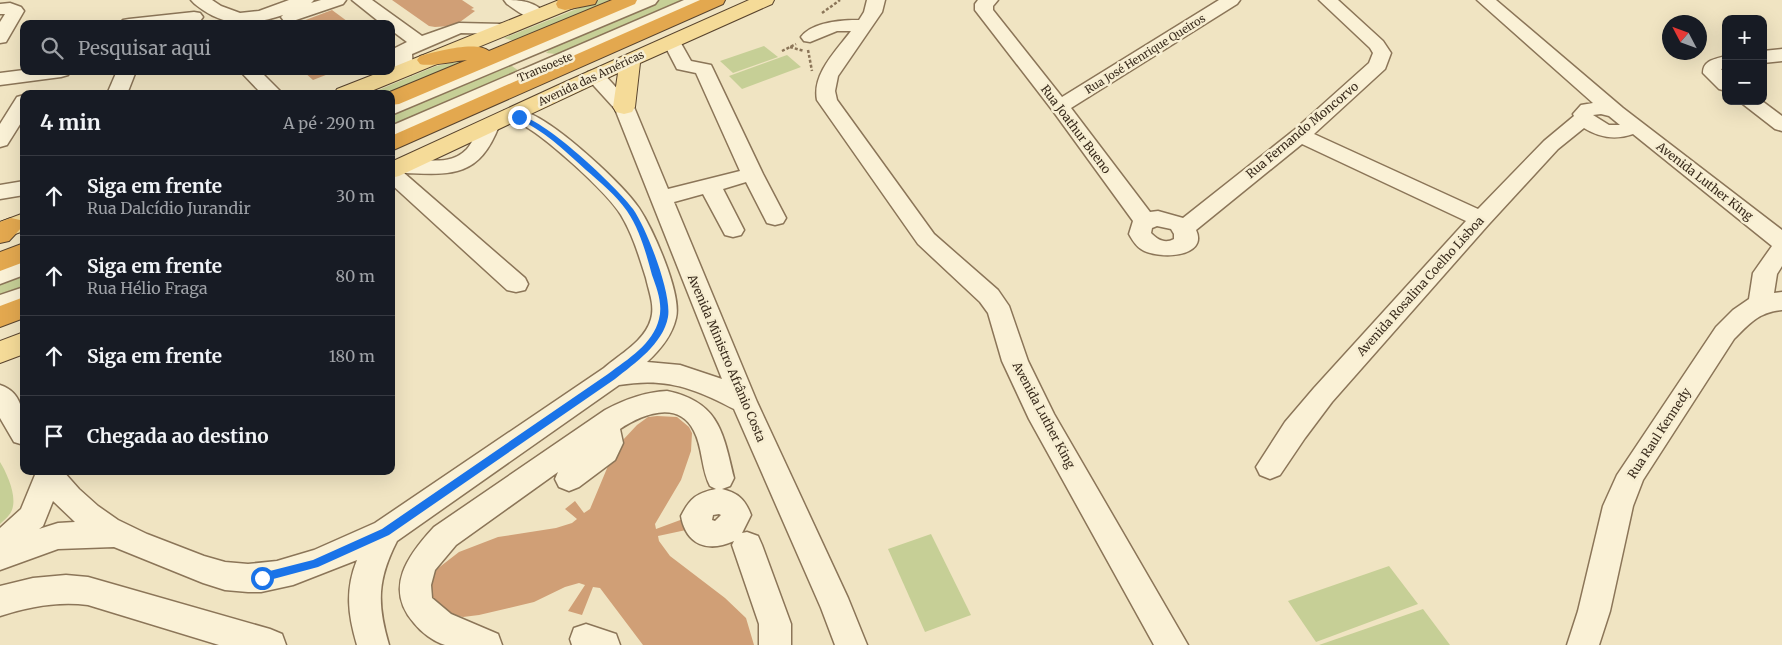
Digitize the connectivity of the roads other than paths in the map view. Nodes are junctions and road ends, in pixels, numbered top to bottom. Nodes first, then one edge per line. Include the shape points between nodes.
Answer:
1 (173, 0) edge
2 (267, 0) edge
3 (305, 0) edge
4 (338, 0) edge
5 (361, 0) edge
6 (513, 0) edge
7 (588, 0) edge
8 (628, 0) edge
9 (649, 0) edge
10 (698, 0) edge
11 (716, 0) edge
12 (765, 0) edge
13 (876, 0) edge
14 (989, 0) edge
15 (1231, 0) edge
16 (1328, 0) edge
17 (1486, 0) edge
18 (557, 6) edge
19 (0, 9) edge
20 (198, 13) edge
21 (229, 18) junction
22 (153, 20) edge
23 (282, 20) edge
24 (365, 20) edge
25 (380, 20) edge
26 (864, 25) junction
27 (20, 36) edge
28 (395, 36) edge
29 (0, 38) edge
30 (672, 42) junction
31 (809, 44) road end
32 (410, 52) edge
33 (511, 54) junction
34 (1782, 55) edge
35 (1767, 57) edge
36 (630, 60) junction
37 (395, 62) edge
38 (566, 62) junction
39 (32, 75) edge
40 (39, 75) edge
41 (126, 75) edge
42 (253, 75) edge
43 (374, 75) edge
44 (595, 76) junction
45 (0, 79) edge
46 (30, 90) edge
47 (119, 90) edge
48 (269, 90) edge
49 (351, 90) edge
50 (395, 98) edge
51 (1754, 105) edge
52 (20, 107) edge
53 (395, 107) edge
54 (624, 107) junction
55 (1060, 107) junction
56 (511, 116) junction
57 (1622, 116) junction
58 (1782, 125) edge
59 (395, 132) edge
60 (3, 133) edge
61 (1300, 135) junction
62 (395, 142) edge
63 (395, 170) edge
64 (752, 174) junction
65 (710, 185) junction
66 (20, 189) edge
67 (0, 192) edge
68 (661, 198) junction
69 (775, 218) dead end
70 (1481, 219) junction
71 (1145, 221) junction
72 (1184, 228) junction
73 (733, 230) dead end
74 (1782, 242) edge
75 (1782, 248) edge
76 (20, 254) edge
77 (0, 262) edge
78 (20, 268) edge
79 (0, 276) edge
80 (516, 284) dead end
81 (20, 297) edge
82 (1771, 302) edge
83 (0, 305) edge
84 (20, 309) edge
85 (0, 317) edge
86 (20, 344) edge
87 (0, 352) edge
88 (612, 376) junction
89 (0, 395) edge
90 (744, 402) junction
91 (605, 424) junction
92 (20, 428) edge
93 (1270, 467) dead end
94 (47, 475) edge
95 (50, 475) edge
96 (569, 479) dead end
97 (386, 532) junction
98 (116, 534) junction
99 (0, 547) edge
100 (0, 556) edge
101 (6, 599) edge
102 (837, 608) junction
103 (270, 645) edge
104 (373, 645) edge
105 (486, 645) edge
106 (775, 645) edge
107 (832, 645) edge
108 (851, 645) edge
109 (1172, 645) edge
110 (1583, 645) edge

1 - 20 street
2 - 21 street
3 - 21 street via 254,18
4 - 23 street
4 - 24 street
5 - 25 street
6 - 18 street
7 - 18 highway
8 - 33 highway
9 - 33 street, Transoeste
10 - 38 street, Transoeste
11 - 38 highway, Avenida das Américas
12 - 30 main road, Avenida das Américas
13 - 26 street
14 - 55 street, Rua Joathur Bueno via 984,4 984,10
15 - 55 street, Rua José Henrique Queiros
16 - 61 street, Rua Fernando Moncorvo via 1377,45 1382,53 1381,60
17 - 57 street, Avenida Luther King
18 - 32 main road via 503,29
19 - 29 street via 15,11
20 - 21 street via 219,13
20 - 22 street
26 - 31 street via 834,26
26 - 109 street, Avenida Luther King via 828,76 828,100 920,232 944,258 989,296 1000,312 1015,361 1043,419
27 - 29 street
28 - 32 street
30 - 36 main road, Avenida das Américas
30 - 64 street via 684,65 704,69
32 - 33 highway
32 - 37 main road
33 - 38 highway
33 - 50 highway
33 - 53 street, Transoeste
34 - 35 street
36 - 44 main road, Avenida das Américas
36 - 54 main road
38 - 44 highway
38 - 59 street, Transoeste
38 - 62 highway, Avenida das Américas
39 - 45 street
40 - 46 street
41 - 47 street
42 - 48 street
43 - 49 main road
44 - 54 street, Avenida Ministro Afrânio Costa
44 - 56 main road, Avenida das Américas
51 - 58 street
52 - 60 street
54 - 68 street, Avenida Ministro Afrânio Costa
55 - 71 street, Rua Joathur Bueno
56 - 63 main road, Avenida das Américas
56 - 88 street via 526,119 551,135 614,192 630,211 647,243 665,303 664,318 648,346
57 - 70 street, Avenida Rosalina Coelho Lisboa via 1594,108 1585,111 1585,118 1551,145
57 - 74 street, Avenida Luther King
61 - 70 street
61 - 72 street, Rua Fernando Moncorvo
63 - 80 street
64 - 65 street
64 - 69 street
65 - 68 street
65 - 73 street
66 - 67 street
68 - 90 street, Avenida Ministro Afrânio Costa
70 - 93 street, Avenida Rosalina Coelho Lisboa via 1323,395
71 - 72 street via 1165,219
71 - 72 street via 1140,229 1142,238 1152,246 1168,249 1185,242
75 - 82 street, Rua Raul Kennedy via 1765,273
76 - 77 highway
78 - 79 street
81 - 83 street
82 - 110 street, Rua Raul Kennedy via 1742,316 1724,334 1631,475 1618,506
84 - 85 highway
86 - 87 main road
88 - 90 street via 635,371 664,371 688,376
88 - 97 street
89 - 92 street
90 - 102 street, Avenida Ministro Afrânio Costa
91 - 96 street via 609,442 605,452
91 - 105 street via 445,536 425,558 415,585 419,605 434,623
91 - 106 street via 641,404 664,401 678,404 699,416 706,428 725,514 776,624
94 - 99 street via 32,517
95 - 98 street via 77,506
97 - 98 street via 315,564 262,578 218,576
97 - 104 street via 366,572 362,594
98 - 100 street via 58,536
101 - 103 street via 45,590 70,588 88,591
102 - 107 street
102 - 108 street, Avenida Ministro Afrânio Costa

